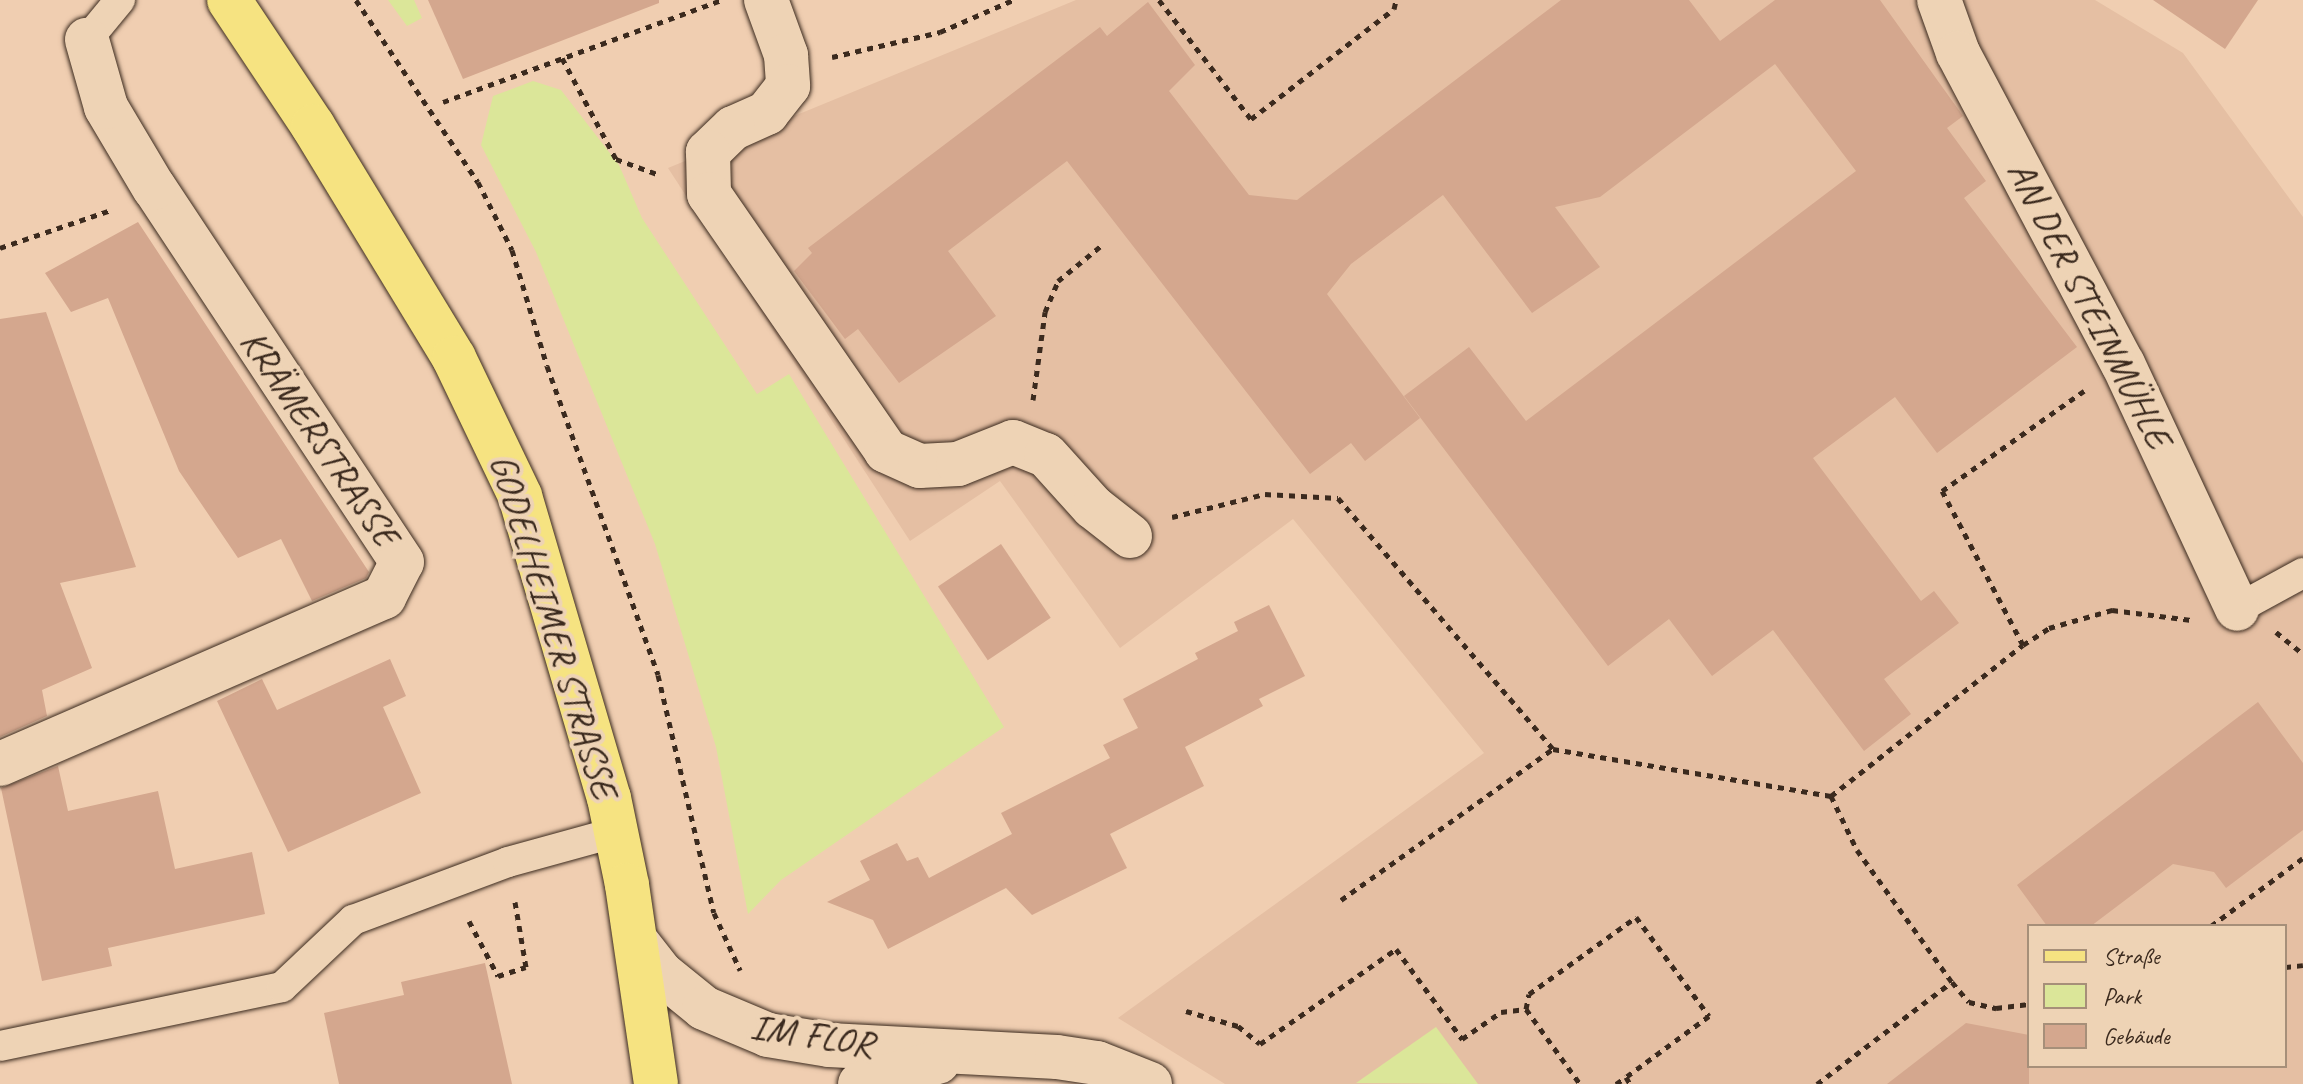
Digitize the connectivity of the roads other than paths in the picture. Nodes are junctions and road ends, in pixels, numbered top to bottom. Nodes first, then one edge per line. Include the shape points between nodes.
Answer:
1 (120, 0) edge
2 (229, 0) edge
3 (766, 0) edge
4 (1939, 0) edge
5 (87, 40) joint
6 (1130, 536) road end
7 (2303, 573) edge
8 (2221, 615) joint
9 (0, 764) edge
10 (617, 832) junction
11 (636, 941) junction
12 (0, 1046) edge
13 (971, 1053) junction
14 (656, 1084) edge
15 (860, 1084) edge
16 (1150, 1084) edge

1 - 5 lane
2 - 10 main road, GODELHEIMER STRASSE via 313,126 483,411 537,548
3 - 6 street via 786,55 788,86 767,113 733,128 708,152 709,194 886,451 920,466 958,464 1013,442 1046,455 1093,507
4 - 8 street, AN DER STEINMÜHLE via 1958,53 2123,364
5 - 9 street, KRÄMERSTRASSE via 106,107 154,188 402,562 384,597
7 - 8 lane
10 - 11 main road, GODELHEIMER STRASSE
10 - 12 lane via 508,862 353,920 282,987
11 - 13 street, IM FLOR via 661,973 704,1008 754,1030 829,1045
11 - 14 main road, GODELHEIMER STRASSE
13 - 15 street, IM FLOR
13 - 16 street, IM FLOR via 1097,1063

